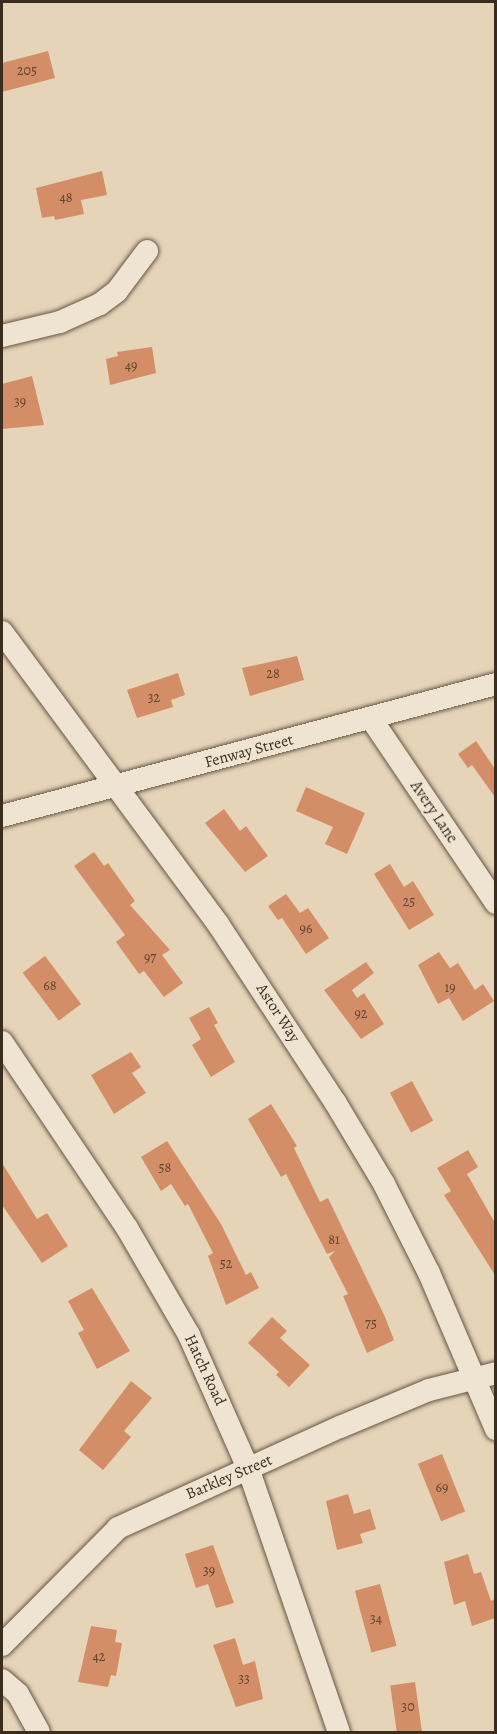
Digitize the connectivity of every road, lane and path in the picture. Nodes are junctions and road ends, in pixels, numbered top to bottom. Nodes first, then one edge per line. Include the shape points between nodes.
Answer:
1 (147, 250) dead end
2 (2, 336) edge
3 (2, 632) edge
4 (495, 684) edge
5 (372, 720) junction
6 (116, 786) junction
7 (2, 816) edge
8 (495, 903) edge
9 (2, 1042) edge
10 (485, 1375) edge
11 (495, 1430) edge
12 (248, 1468) junction
13 (2, 1645) edge
14 (2, 1680) edge
15 (39, 1732) edge
16 (339, 1732) edge

1 - 2 street via 117,291 100,304 60,322
3 - 6 street, Astor Way
4 - 5 street, Fenway Street
5 - 6 street, Fenway Street
5 - 8 street, Avery Lane
6 - 7 street, Fenway Street
6 - 10 street, Astor Way via 225,933 335,1102 389,1194
9 - 12 street, Hatch Road via 150,1266 189,1335
10 - 11 street, Astor Way
10 - 12 street, Barkley Street via 369,1414
12 - 13 street, Barkley Street via 118,1528
12 - 16 street, Hatch Road
14 - 15 street via 18,1694

